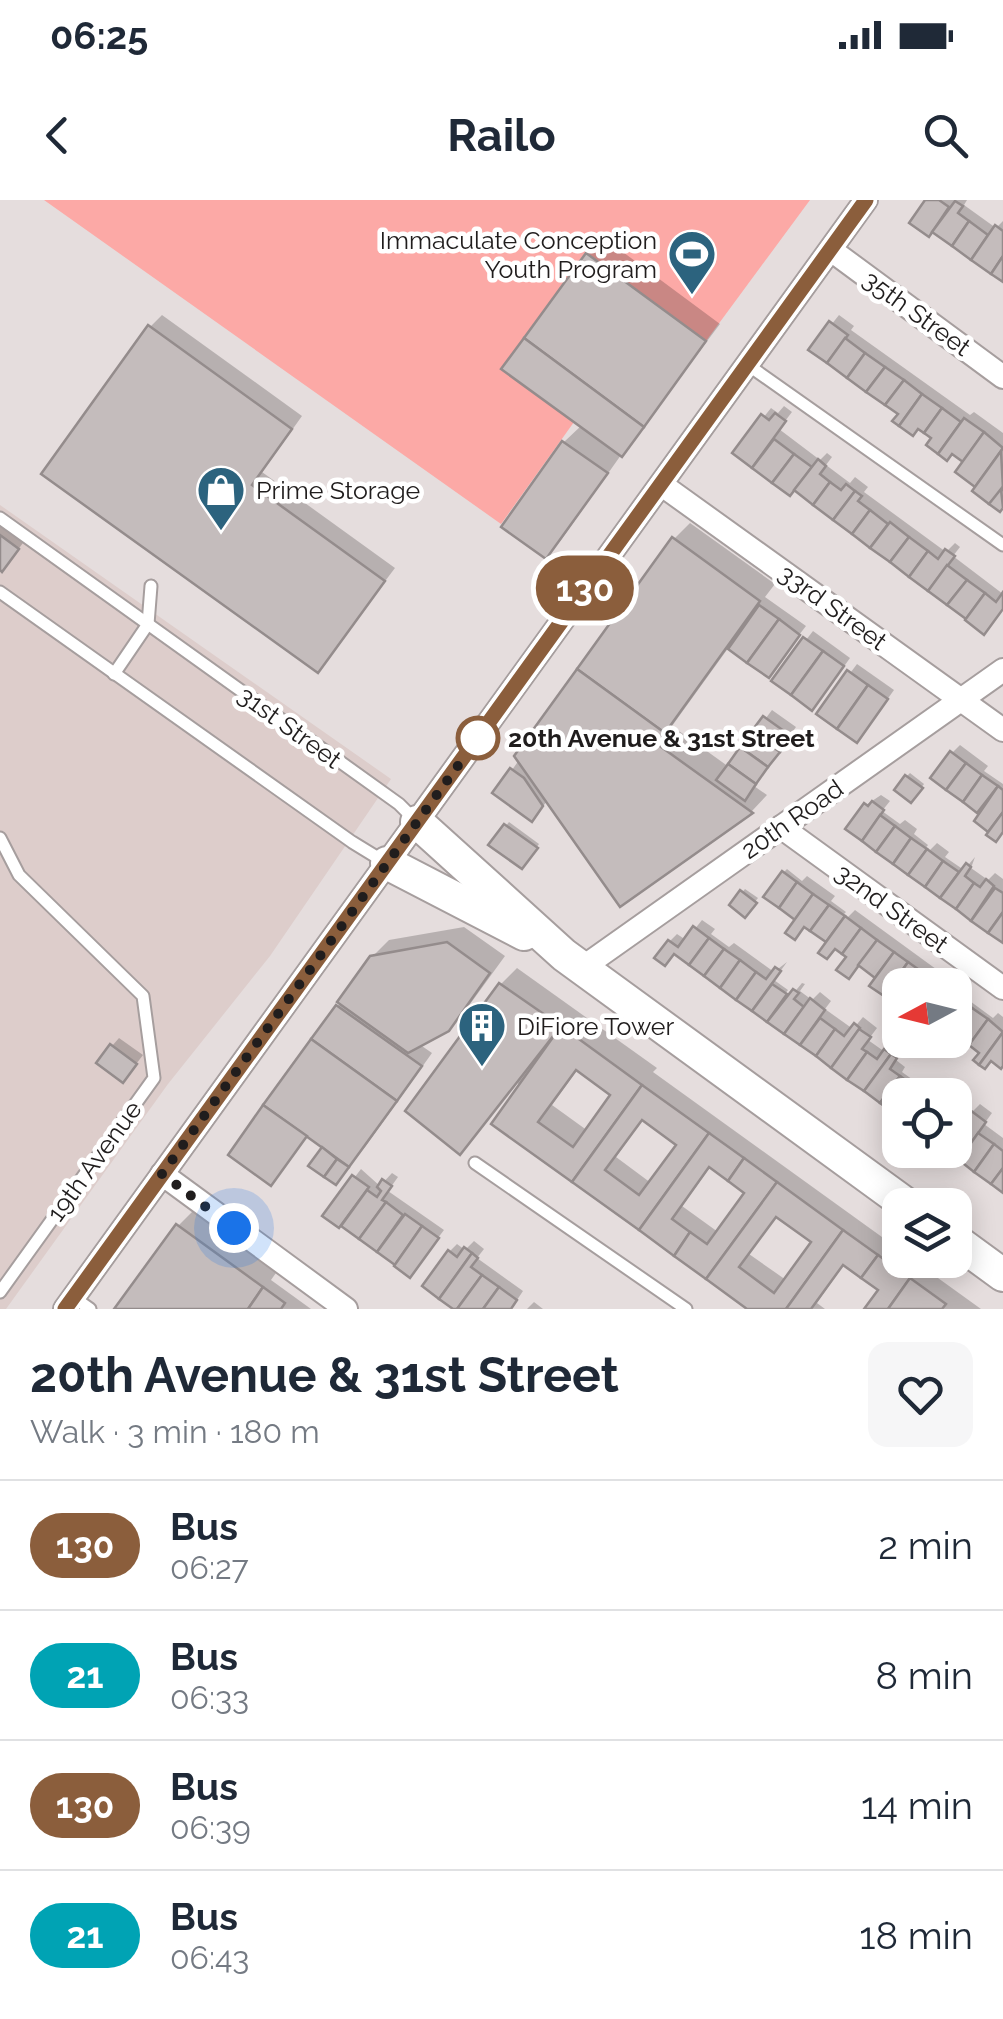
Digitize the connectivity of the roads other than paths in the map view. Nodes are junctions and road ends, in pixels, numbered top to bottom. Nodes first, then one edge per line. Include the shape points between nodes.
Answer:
1 (866, 200) edge
2 (831, 250) junction
3 (748, 364) junction
4 (1003, 376) edge
5 (662, 484) junction
6 (0, 518) edge
7 (1003, 546) edge
8 (151, 586) dead end
9 (0, 592) edge
10 (148, 624) junction
11 (1003, 670) edge
12 (114, 674) junction
13 (961, 700) junction
14 (1003, 730) edge
15 (417, 822) junction
16 (781, 827) junction
17 (0, 838) edge
18 (387, 863) junction
19 (573, 962) junction
20 (1003, 988) edge
21 (475, 1164) dead end
22 (162, 1174) junction
23 (884, 1188) edge
24 (972, 1252) edge
25 (1003, 1275) edge
26 (0, 1292) edge
27 (76, 1305) edge
28 (346, 1309) edge
29 (686, 1309) edge

1 - 2 street
2 - 3 street
2 - 4 street, 35th Street
3 - 5 street
3 - 7 lane
5 - 13 street, 33rd Street
5 - 15 street
6 - 10 lane, 31st Street
8 - 10 lane
9 - 12 lane, 31st Street
10 - 12 lane
10 - 15 lane, 31st Street
11 - 13 street, 20th Road
12 - 18 lane, 31st Street
13 - 14 street, 33rd Street
13 - 16 street, 20th Road
15 - 18 street
15 - 19 street, 31st Street
16 - 19 street, 20th Road
16 - 20 street, 32nd Street
17 - 26 lane, 19th Avenue via 19,874 144,996 154,1078
18 - 19 street, 31st Street
18 - 22 street
19 - 23 street, 31st Street
21 - 29 lane
22 - 27 street
22 - 28 street
24 - 25 street

